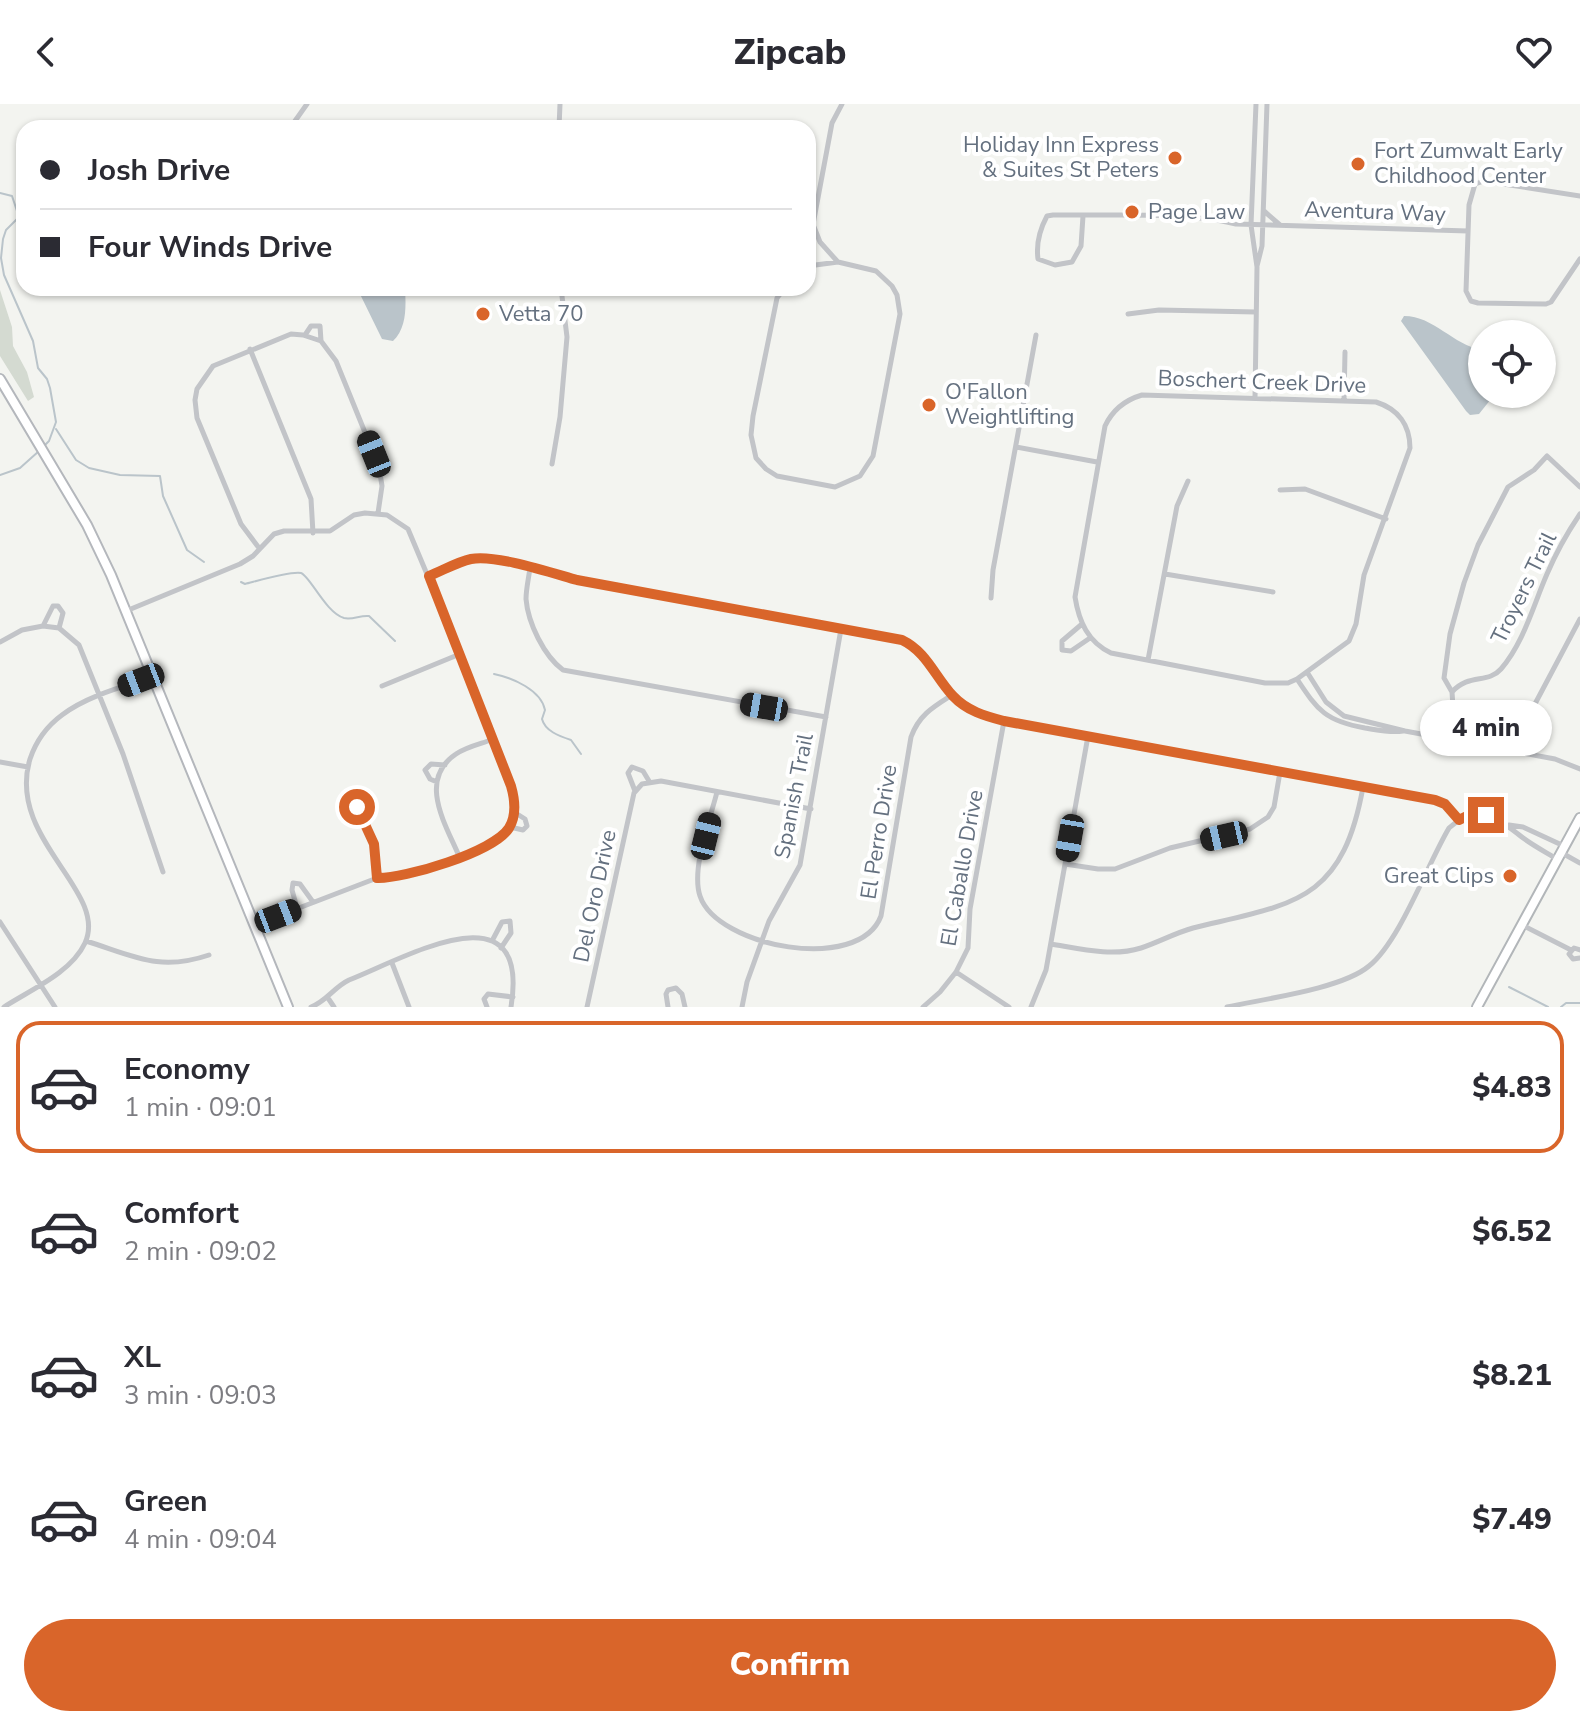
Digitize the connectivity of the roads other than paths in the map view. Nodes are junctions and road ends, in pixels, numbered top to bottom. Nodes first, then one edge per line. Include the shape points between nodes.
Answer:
1 (842, 104) edge
2 (1256, 104) edge
3 (1267, 104) edge
4 (1580, 196) edge
5 (816, 208) edge
6 (1264, 211) junction
7 (1083, 216) junction
8 (1251, 225) junction
9 (1263, 225) junction
10 (1281, 225) junction
11 (1468, 231) junction
12 (816, 232) edge
13 (1580, 259) edge
14 (838, 262) junction
15 (816, 265) edge
16 (1257, 267) junction
17 (562, 296) edge
18 (779, 296) edge
19 (1256, 312) junction
20 (1128, 314) dead end
21 (305, 335) junction
22 (1036, 335) dead end
23 (321, 341) junction
24 (250, 349) junction
25 (1345, 352) dead end
26 (0, 379) edge
27 (1255, 398) junction
28 (1344, 400) junction
29 (1016, 447) junction
30 (1098, 462) junction
31 (552, 464) dead end
32 (1188, 481) dead end
33 (1580, 487) edge
34 (1280, 490) dead end
35 (378, 513) junction
36 (1580, 514) edge
37 (1386, 519) junction
38 (313, 533) junction
39 (259, 548) junction
40 (530, 567) junction
41 (1165, 574) junction
42 (429, 576) junction
43 (1273, 592) dead end
44 (991, 598) dead end
45 (126, 611) junction
46 (1580, 619) edge
47 (1082, 624) junction
48 (43, 626) junction
49 (59, 628) junction
50 (841, 629) junction
51 (1090, 638) junction
52 (0, 642) edge
53 (460, 654) junction
54 (1148, 660) junction
55 (1307, 672) junction
56 (152, 676) junction
57 (1297, 679) junction
58 (382, 686) dead end
59 (1452, 692) junction
60 (952, 695) junction
61 (100, 696) junction
62 (826, 717) junction
63 (1004, 721) junction
64 (1405, 731) junction
65 (1088, 736) junction
66 (491, 740) junction
67 (1460, 742) junction
68 (1510, 751) junction
69 (0, 762) edge
70 (445, 765) junction
71 (28, 767) junction
72 (1580, 769) edge
73 (1280, 772) junction
74 (649, 781) junction
75 (437, 782) junction
76 (1363, 787) junction
77 (635, 791) junction
78 (717, 792) junction
79 (357, 807) dead end
80 (811, 809) junction
81 (514, 812) junction
82 (1580, 818) edge
83 (1459, 820) junction
84 (1509, 825) junction
85 (510, 827) junction
86 (1561, 852) junction
87 (459, 856) junction
88 (1580, 863) edge
89 (1065, 864) junction
90 (163, 872) dead end
91 (377, 878) junction
92 (313, 902) junction
93 (297, 908) junction
94 (0, 922) edge
95 (256, 924) junction
96 (1522, 925) junction
97 (762, 940) junction
98 (86, 941) junction
99 (492, 941) junction
100 (1051, 944) junction
101 (501, 948) junction
102 (1571, 950) junction
103 (1580, 950) edge
104 (209, 955) dead end
105 (1580, 958) edge
106 (392, 963) junction
107 (956, 972) junction
108 (40, 983) junction
109 (513, 997) junction
110 (328, 998) junction
111 (4, 1007) edge
112 (55, 1007) edge
113 (288, 1007) edge
114 (311, 1007) edge
115 (334, 1007) edge
116 (409, 1007) edge
117 (487, 1007) edge
118 (511, 1007) edge
119 (587, 1007) edge
120 (668, 1007) edge
121 (685, 1007) edge
122 (742, 1007) edge
123 (923, 1007) edge
124 (1009, 1007) edge
125 (1031, 1007) edge
126 (1227, 1007) edge
127 (1477, 1007) edge

1 - 5 street via 832,123
2 - 8 street
3 - 6 street
4 - 11 street, Aventura Way via 1480,181 1470,195
6 - 9 street
6 - 10 street, Aventura Way
7 - 7 street via 1047,216 1038,259 1055,265 1072,262 1081,246
7 - 8 street, Aventura Way via 1214,219
8 - 9 street, Aventura Way
8 - 16 street
9 - 10 street, Aventura Way
9 - 16 street
10 - 11 street, Aventura Way
11 - 13 street, Aventura Way via 1466,291 1478,303 1551,302
12 - 14 street
14 - 15 street
14 - 18 street via 884,276 897,295 900,314 873,456 860,476 842,486 777,476 760,463 752,448 753,416
16 - 19 street
17 - 31 street via 567,337
19 - 20 street
19 - 27 street
21 - 23 street
21 - 23 street via 316,324
21 - 24 street via 291,334
22 - 29 street
23 - 35 street via 336,361 379,467
24 - 38 street via 311,499
24 - 39 street via 207,372 197,389 195,408 241,524
25 - 28 street
26 - 45 main road via 87,525
27 - 28 street, Boschert Creek Drive
27 - 30 street, Boschert Creek Drive via 1142,395 1126,400 1109,417
28 - 37 street, Boschert Creek Drive via 1385,405 1408,429 1410,448
29 - 30 street
29 - 44 street
30 - 47 street, Boschert Creek Drive via 1075,597
32 - 41 street via 1177,506
33 - 59 street via 1547,456 1508,487 1473,556 1458,603 1447,652 1445,682
34 - 37 street via 1312,491
35 - 38 street via 354,515 330,531
35 - 42 street via 408,529
36 - 59 street, Troyers Trail via 1502,667 1493,676 1464,681
37 - 55 street, Boschert Creek Drive via 1364,575 1352,634 1343,647
38 - 39 street via 284,531
39 - 45 street via 240,564
40 - 42 street via 471,559
40 - 50 street
40 - 62 street via 526,599 531,618 550,658 563,670
41 - 43 street
41 - 54 street
42 - 53 street
45 - 56 main road
46 - 68 street
47 - 51 street, Boschert Creek Drive
47 - 51 street via 1062,641 1062,650 1071,651
48 - 49 street
48 - 49 street via 58,606 63,613
48 - 52 street
49 - 61 street via 79,645
50 - 60 street via 910,644
50 - 62 street, Spanish Trail
51 - 54 street via 1111,653
53 - 58 street
53 - 66 street
54 - 57 street via 1265,683
55 - 57 street, Boschert Creek Drive
55 - 64 street via 1339,713
56 - 61 street
56 - 95 main road
57 - 64 street via 1327,717 1391,733
59 - 67 street via 1462,725
60 - 63 street via 978,714
60 - 97 street, El Perro Drive via 926,711 911,737 881,916 873,931 830,948 803,949
61 - 71 street via 70,709 49,726
61 - 90 street
62 - 80 street, Spanish Trail
63 - 65 street
63 - 107 street, El Caballo Drive via 970,909 968,948
64 - 67 street
65 - 73 street
65 - 89 street
66 - 70 street via 457,753
66 - 81 street via 511,786
67 - 68 street
68 - 72 street
69 - 71 street
70 - 75 street
70 - 75 street via 431,764 425,770
71 - 98 street via 32,820 84,903
73 - 76 street
73 - 89 street via 1274,807 1250,829 1170,848 1115,869
74 - 77 street
74 - 77 street, Del Oro Drive via 632,767 628,773
74 - 78 street, Del Oro Drive
75 - 87 street via 436,802
76 - 83 street via 1435,800
76 - 100 street via 1359,810 1333,870 1300,899 1128,951
77 - 119 street, Del Oro Drive
78 - 80 street, Del Oro Drive
78 - 97 street, El Perro Drive via 700,858 700,895 730,927
79 - 91 street via 374,844
80 - 97 street, Spanish Trail via 800,865
81 - 85 street
81 - 85 street via 527,826
82 - 86 main road
83 - 84 street via 1481,814
83 - 126 street via 1443,839 1387,946 1368,967 1340,981
84 - 86 street
84 - 86 street via 1523,827
85 - 87 street via 492,843
86 - 88 street
86 - 96 main road
87 - 91 street via 402,876
89 - 100 street
91 - 92 street
92 - 93 street
92 - 93 street via 300,884 293,883
93 - 95 street
94 - 108 street
95 - 113 main road
96 - 102 street
96 - 127 main road
97 - 122 street, Spanish Trail
98 - 104 street via 162,964
98 - 108 street via 72,961
99 - 101 street
99 - 101 street via 502,922 510,921 511,933
99 - 106 street via 459,937
100 - 125 street
101 - 109 street via 514,969
102 - 103 street
102 - 105 street via 1573,959
106 - 110 street via 342,984
106 - 116 street
107 - 123 street, El Caballo Drive
107 - 124 street
108 - 111 street
108 - 112 street
109 - 117 street via 488,994
109 - 118 street
110 - 114 street
110 - 115 street
120 - 121 street via 666,994 676,988

